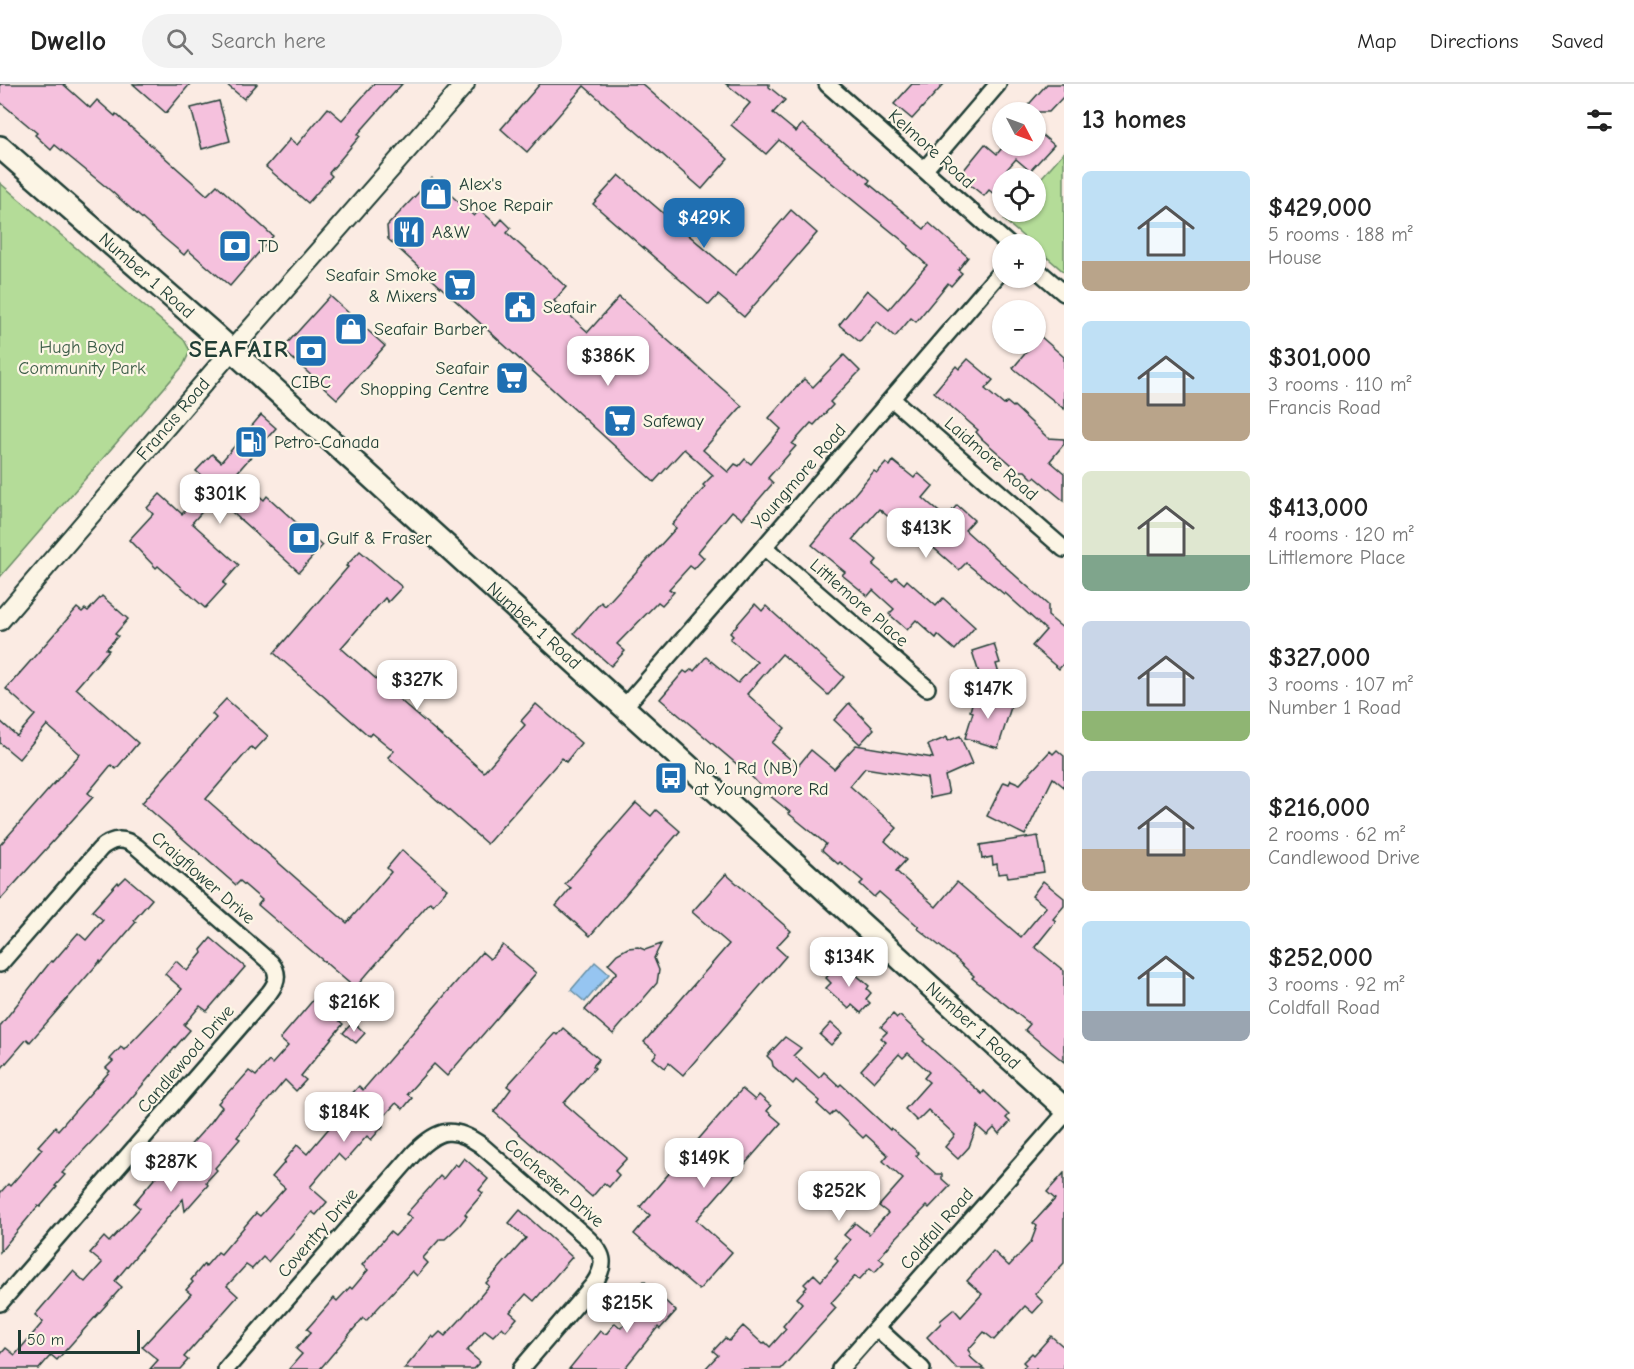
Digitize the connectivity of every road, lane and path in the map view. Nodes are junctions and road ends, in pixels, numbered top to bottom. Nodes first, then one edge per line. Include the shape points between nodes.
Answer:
1 (465, 84) edge
2 (827, 84) edge
3 (998, 84) edge
4 (0, 147) edge
5 (925, 169) junction
6 (997, 234) edge
7 (1046, 277) edge
8 (992, 282) edge
9 (1064, 293) edge
10 (232, 350) junction
11 (892, 399) junction
12 (764, 547) junction
13 (1064, 549) edge
14 (0, 621) edge
15 (927, 688) dead end
16 (624, 706) junction
17 (0, 964) edge
18 (277, 975) joint
19 (1064, 1108) edge
20 (1064, 1115) edge
21 (446, 1131) joint
22 (0, 1303) edge
23 (877, 1328) junction
24 (226, 1369) edge
25 (521, 1369) edge
26 (840, 1369) edge
27 (922, 1369) edge

1 - 10 street, Francis Road
2 - 5 street, Kelmore Road
3 - 5 street
4 - 10 main road, Number 1 Road
5 - 6 street, Kelmore Road
7 - 9 street
8 - 11 street, Youngmore Road
10 - 14 street, Francis Road
10 - 16 main road, Number 1 Road
11 - 12 street, Youngmore Road
11 - 13 street, Laidmore Road
12 - 15 street, Littlemore Place
12 - 16 street, Youngmore Road
16 - 19 main road, Number 1 Road
17 - 18 street, Craigflower Drive via 100,849 120,840 132,843 146,854 272,963
18 - 22 street, Candlewood Drive via 269,993
20 - 23 street, Coldfall Road
21 - 24 street, Coventry Drive via 427,1140 415,1152
21 - 25 street, Colchester Drive via 470,1137 585,1236 601,1255 603,1263 593,1285
23 - 26 street, Coldfall Road
23 - 27 street

